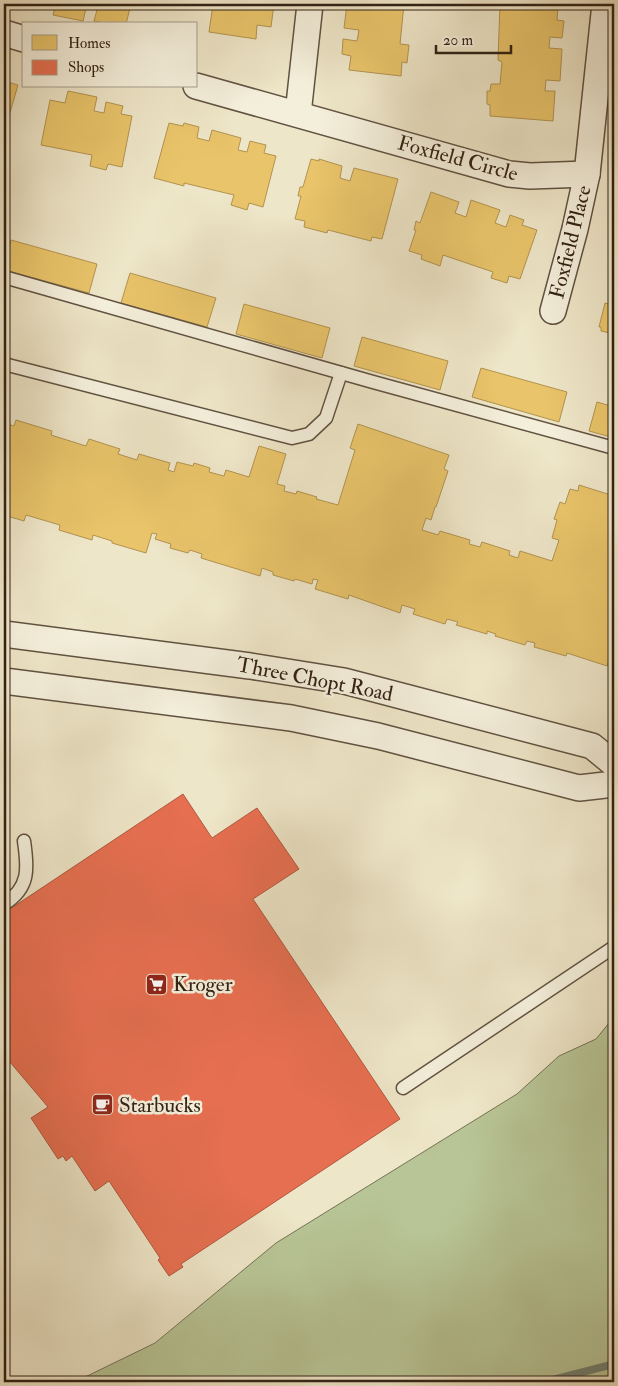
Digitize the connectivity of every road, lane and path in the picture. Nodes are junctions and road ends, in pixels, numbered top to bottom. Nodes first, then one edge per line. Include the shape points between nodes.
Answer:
1 (310, 4) edge
2 (605, 4) edge
3 (4, 34) edge
4 (22, 38) edge
5 (198, 87) edge
6 (298, 114) junction
7 (587, 174) junction
8 (4, 277) edge
9 (553, 311) dead end
10 (4, 364) edge
11 (341, 373) junction
12 (614, 448) edge
13 (4, 634) edge
14 (4, 680) edge
15 (614, 764) edge
16 (614, 784) edge
17 (24, 841) dead end
18 (4, 904) edge
19 (614, 947) edge
20 (403, 1088) dead end

1 - 6 street
2 - 7 street
3 - 4 street
5 - 6 street, Foxfield Circle
6 - 7 street, Foxfield Circle via 509,174
7 - 9 street, Foxfield Place
8 - 11 lane
10 - 11 lane via 292,438 309,434 326,418
11 - 12 lane
13 - 15 street, Three Chopt Road via 344,681 592,746
14 - 16 street, Three Chopt Road via 291,718 378,736 579,788
17 - 18 lane via 25,879 14,898
19 - 20 lane

